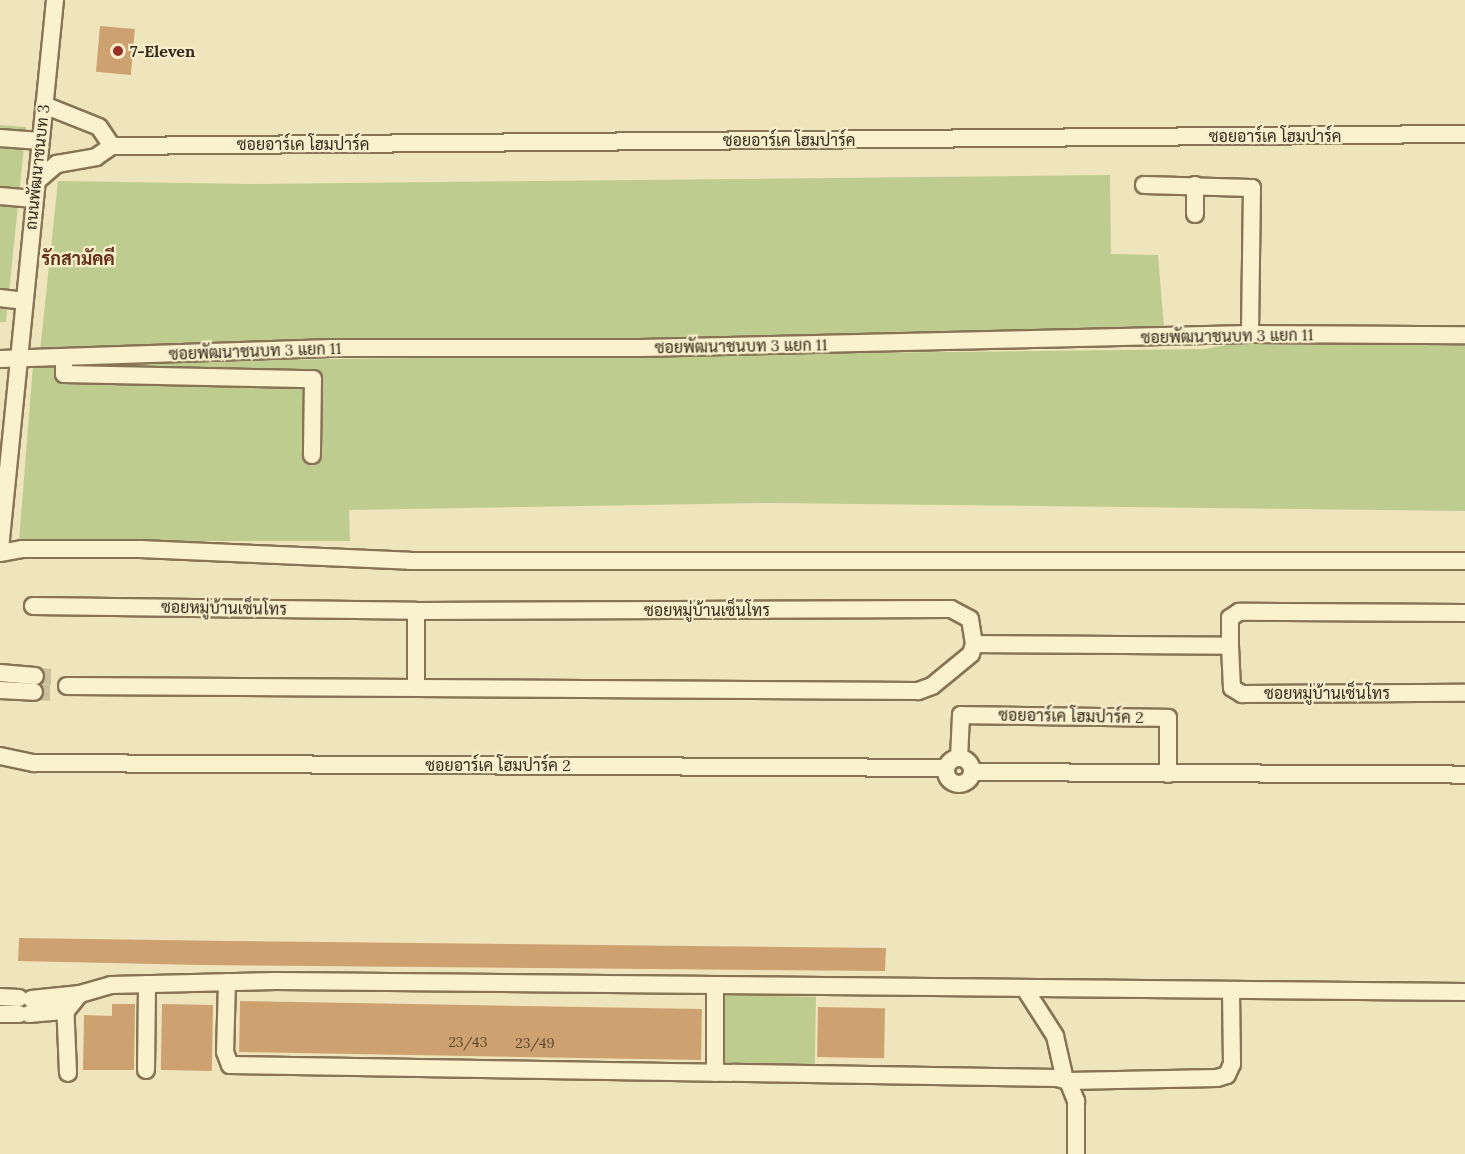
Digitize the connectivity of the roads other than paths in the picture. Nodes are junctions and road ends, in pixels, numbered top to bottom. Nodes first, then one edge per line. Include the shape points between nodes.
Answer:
1 (55, 0) edge
2 (44, 105) junction
3 (1465, 134) edge
4 (0, 138) edge
5 (40, 141) junction
6 (112, 146) junction
7 (36, 182) junction
8 (1143, 185) dead end
9 (1195, 185) junction
10 (0, 196) edge
11 (34, 203) junction
12 (0, 208) edge
13 (1195, 214) dead end
14 (0, 298) edge
15 (23, 301) junction
16 (1250, 334) junction
17 (1465, 335) edge
18 (64, 357) junction
19 (18, 358) junction
20 (0, 359) edge
21 (312, 455) dead end
22 (4, 480) edge
23 (0, 551) edge
24 (1465, 561) edge
25 (33, 606) dead end
26 (416, 611) junction
27 (1465, 613) edge
28 (974, 644) junction
29 (1230, 646) junction
30 (0, 673) edge
31 (60, 686) tunnel mouth
32 (416, 686) junction
33 (0, 690) edge
34 (1465, 693) edge
35 (0, 744) edge
36 (0, 756) edge
37 (51, 760) junction
38 (952, 763) junction
39 (972, 772) junction
40 (1168, 774) junction
41 (1465, 775) edge
42 (226, 982) junction
43 (147, 984) junction
44 (715, 986) junction
45 (1025, 989) junction
46 (1231, 990) junction
47 (1465, 992) edge
48 (0, 997) edge
49 (70, 1001) junction
50 (24, 1006) junction
51 (0, 1014) edge
52 (146, 1070) dead end
53 (68, 1072) dead end
54 (715, 1073) junction
55 (1066, 1081) junction
56 (1076, 1154) edge

1 - 2 street, ถนนพัฒนาชนบท 3
2 - 5 street, ถนนพัฒนาชนบท 3
2 - 6 street via 99,127
3 - 6 street, ซอยอาร์เค โฮมปาร์ค
4 - 5 street
5 - 7 street, ถนนพัฒนาชนบท 3
6 - 7 street, ซอยอาร์เค โฮมปาร์ค via 96,157 57,164
7 - 11 street, ถนนพัฒนาชนบท 3
8 - 9 street
9 - 13 street
9 - 16 street via 1245,185 1253,192
10 - 11 street
11 - 12 street
11 - 15 street, ถนนพัฒนาชนบท 3
14 - 15 street
15 - 19 street, ถนนพัฒนาชนบท 3
16 - 17 street, ซอยพัฒนาชนบท 3 แยก 11
16 - 18 street, ซอยพัฒนาชนบท 3 แยก 11 via 640,348 332,348
18 - 19 street, ซอยพัฒนาชนบท 3 แยก 11
18 - 21 street via 64,374 313,379
19 - 20 street, ซอยพัฒนาชนบท 3 แยก 11
19 - 22 street, ถนนพัฒนาชนบท 3
22 - 23 street, ถนนพัฒนาชนบท 3
23 - 24 street via 140,549 410,561
25 - 26 street, ซอยหมู่บ้านเซ็นโทร
26 - 28 street, ซอยหมู่บ้านเซ็นโทร via 951,609 970,619
26 - 32 street
27 - 29 street, ซอยหมู่บ้านเซ็นโทร via 1239,612 1230,618
28 - 29 street
28 - 32 street via 971,654 938,682 918,691
29 - 34 street, ซอยหมู่บ้านเซ็นโทร via 1232,688 1242,694
30 - 33 street via 34,684
31 - 32 street
35 - 37 street, ซอยอาร์เค โฮมปาร์ค 2 via 33,751
36 - 37 street, ซอยอาร์เค โฮมปาร์ค 2 via 34,763
37 - 38 street, ซอยอาร์เค โฮมปาร์ค 2
38 - 39 street via 970,764
38 - 39 street via 946,776 956,784 965,783
38 - 40 street, ซอยอาร์เค โฮมปาร์ค 2 via 962,715 1168,718
39 - 40 street
40 - 41 street
42 - 43 street
42 - 44 street
42 - 54 street via 225,1052 230,1065
43 - 49 street via 100,987
43 - 52 street
44 - 45 street
44 - 54 street
45 - 46 street
45 - 55 street via 1055,1036
46 - 47 street
46 - 55 street via 1232,1064 1227,1074 1218,1078
48 - 50 street
49 - 50 street
49 - 53 street
50 - 51 street
54 - 55 street
55 - 56 street via 1076,1101

